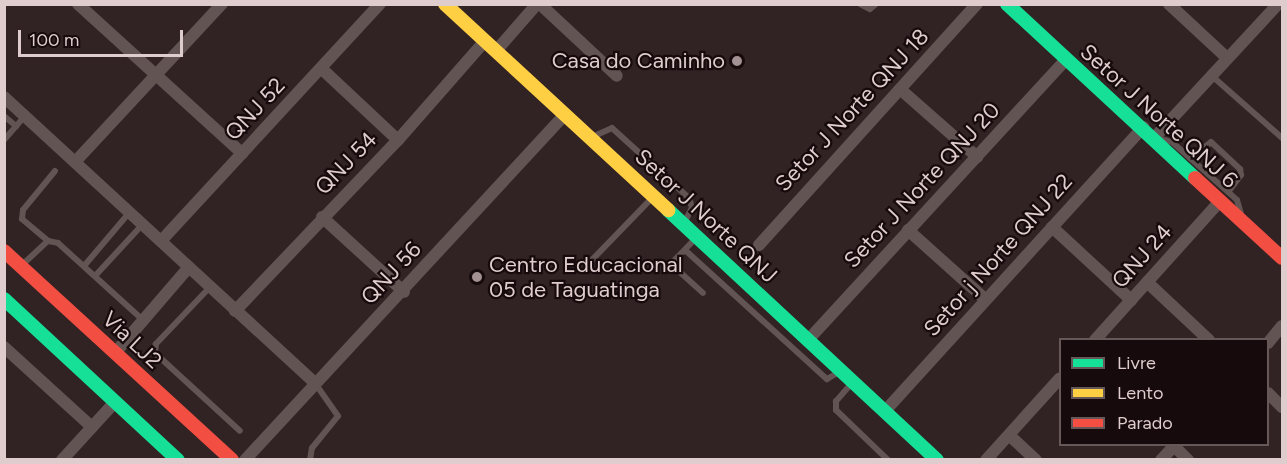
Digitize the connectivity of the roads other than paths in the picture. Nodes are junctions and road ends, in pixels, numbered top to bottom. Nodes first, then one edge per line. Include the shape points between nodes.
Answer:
1 (78, 4) edge
2 (222, 4) edge
3 (380, 4) edge
4 (445, 4) edge
5 (539, 4) edge
6 (860, 4) edge
7 (876, 4) edge
8 (977, 4) edge
9 (1007, 4) edge
10 (1169, 4) edge
11 (1278, 4) edge
12 (484, 41) junction
13 (495, 51) junction
14 (1226, 57) junction
15 (1066, 60) junction
16 (322, 69) junction
17 (155, 74) junction
18 (1211, 75) junction
19 (617, 76) dead end
20 (900, 89) junction
21 (4, 97) edge
22 (566, 114) junction
23 (4, 116) edge
24 (25, 116) junction
25 (16, 126) junction
26 (1143, 127) junction
27 (591, 138) junction
28 (1154, 138) junction
29 (1282, 138) edge
30 (4, 140) edge
31 (398, 140) junction
32 (243, 153) junction
33 (977, 157) junction
34 (1190, 158) junction
35 (75, 162) junction
36 (55, 171) dead end
37 (654, 196) junction
38 (1224, 197) junction
39 (129, 213) junction
40 (322, 217) junction
41 (684, 223) junction
42 (143, 224) junction
43 (1052, 228) junction
44 (908, 230) junction
45 (698, 236) junction
46 (48, 241) junction
47 (161, 241) junction
48 (759, 245) dead end
49 (4, 250) edge
50 (685, 250) junction
51 (1282, 258) edge
52 (589, 263) dead end
53 (21, 266) junction
54 (84, 266) junction
55 (189, 267) junction
56 (95, 276) junction
57 (1147, 282) junction
58 (210, 287) junction
59 (404, 292) junction
60 (703, 293) dead end
61 (762, 296) junction
62 (4, 300) edge
63 (985, 300) junction
64 (1131, 300) junction
65 (750, 309) junction
66 (235, 311) junction
67 (144, 320) junction
68 (1282, 326) edge
69 (1096, 338) edge
70 (1208, 338) edge
71 (809, 339) junction
72 (1269, 342) edge
73 (4, 347) edge
74 (115, 353) junction
75 (842, 370) junction
76 (1059, 379) edge
77 (854, 381) junction
78 (315, 383) junction
79 (1269, 394) edge
80 (115, 402) junction
81 (1282, 407) edge
82 (885, 411) junction
83 (92, 427) junction
84 (240, 431) dead end
85 (1009, 435) junction
86 (1172, 446) edge
87 (1174, 446) edge
88 (62, 459) edge
89 (178, 459) edge
90 (232, 459) edge
91 (245, 459) edge
92 (310, 459) edge
93 (888, 459) edge
94 (937, 459) edge
95 (986, 459) edge
96 (1036, 459) edge
97 (1161, 459) edge
98 (1188, 459) edge

1 - 17 street
2 - 17 street
3 - 16 street, QNJ 52
4 - 12 main road, Setor J Norte QNJ
5 - 13 street
5 - 19 street
6 - 7 lane via 870,9
8 - 20 street, Setor J Norte QNJ 18
9 - 15 main road, Setor J Norte QNJ 6
10 - 14 street
11 - 14 street
12 - 13 main road, Setor J Norte QNJ
12 - 31 street, QNJ 54
13 - 22 main road, Setor J Norte QNJ
14 - 18 street
15 - 26 main road, Setor J Norte QNJ 6
15 - 33 street, Setor J Norte QNJ 20
16 - 31 street
16 - 32 street, QNJ 52
17 - 32 street
17 - 35 street
18 - 28 street
18 - 29 lane
20 - 33 street
20 - 48 street, Setor J Norte QNJ 18
21 - 24 street
22 - 27 main road, Setor J Norte QNJ
22 - 59 street, QNJ 56
23 - 25 lane
24 - 25 lane
24 - 35 street
25 - 30 lane
26 - 28 main road, Setor J Norte QNJ 6
26 - 43 street, Setor j Norte QNJ 22
27 - 37 main road, Setor J Norte QNJ
27 - 41 lane via 612,128 689,198 692,208
28 - 34 lane via 1172,142
28 - 38 main road, Setor J Norte QNJ 6
31 - 40 street, QNJ 54
32 - 47 street, QNJ 52
33 - 44 street, Setor J Norte QNJ 20
34 - 38 lane
34 - 38 lane via 1211,142 1240,170 1241,175
35 - 39 street
36 - 46 lane via 21,214
37 - 41 main road, Setor J Norte QNJ
37 - 52 lane
38 - 51 main road, Setor J Norte QNJ 6
38 - 57 street, QNJ 24
39 - 42 street
39 - 54 lane
40 - 59 street
40 - 66 street, QNJ 54
41 - 45 main road, Setor J Norte QNJ
42 - 47 street
42 - 56 lane
43 - 63 street, Setor j Norte QNJ 22
43 - 64 street
44 - 63 street
44 - 71 street, Setor J Norte QNJ 20
45 - 50 lane
45 - 61 main road, Setor J Norte QNJ
46 - 53 lane
46 - 54 lane via 58,243
47 - 55 street
49 - 53 main road, Via LJ2
50 - 60 lane via 671,264
50 - 65 lane
53 - 74 main road, Via LJ2
54 - 56 lane
55 - 58 street
55 - 67 street
56 - 67 lane
57 - 64 street, QNJ 24
57 - 70 street
58 - 66 street
58 - 84 lane via 156,344 155,353
59 - 78 street, QNJ 56
61 - 65 lane
61 - 71 main road, Setor J Norte QNJ
62 - 80 main road
63 - 82 street, Setor j Norte QNJ 22
64 - 69 street, QNJ 24
65 - 75 lane via 827,379
66 - 78 street
67 - 74 street
68 - 72 street
71 - 75 main road, Setor J Norte QNJ
73 - 83 street
74 - 90 main road, Via LJ2
75 - 77 main road, Setor J Norte QNJ
76 - 85 street
77 - 82 main road, Setor J Norte QNJ
77 - 93 lane via 836,401 836,410
78 - 91 street, QNJ 56
78 - 92 lane via 338,416 312,448
79 - 81 street
80 - 83 street
80 - 89 main road
82 - 94 main road, Setor J Norte QNJ
83 - 88 street
85 - 95 street
85 - 96 street
86 - 97 street
87 - 98 street

